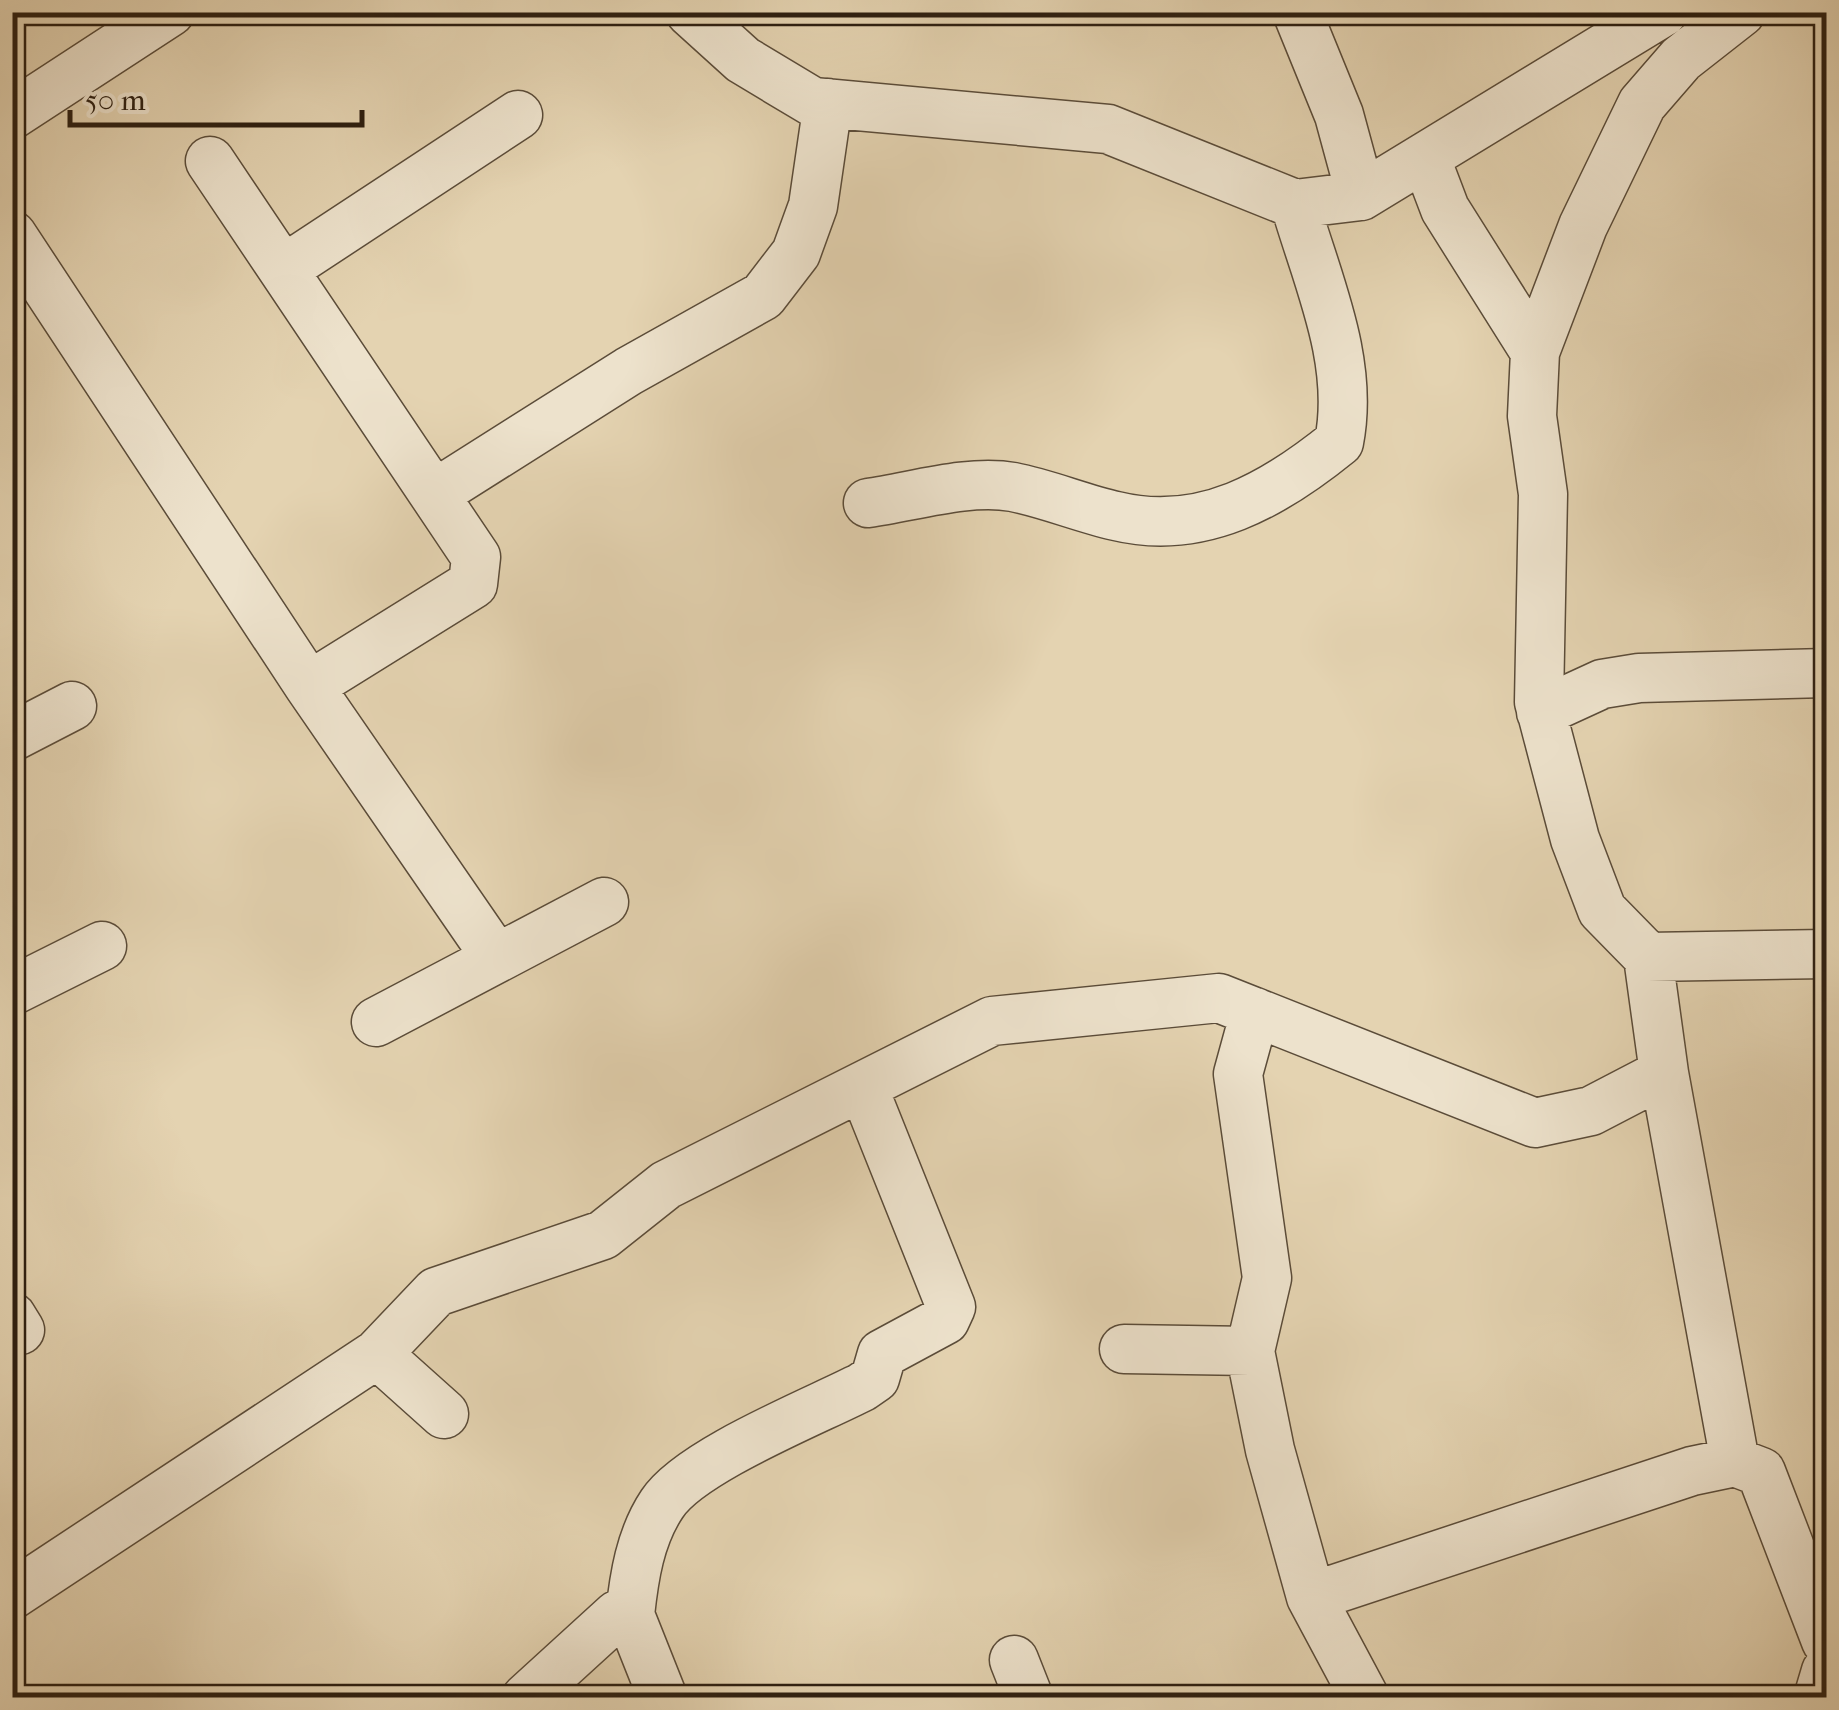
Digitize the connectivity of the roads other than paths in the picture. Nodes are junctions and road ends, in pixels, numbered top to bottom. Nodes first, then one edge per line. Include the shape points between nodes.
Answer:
1 (170, 12) edge
2 (690, 12) edge
3 (1297, 12) edge
4 (1663, 12) edge
5 (1741, 12) edge
6 (828, 103) junction
7 (12, 115) edge
8 (518, 115) dead end
9 (1426, 159) junction
10 (210, 161) dead end
11 (1361, 196) junction
12 (1295, 204) junction
13 (12, 235) edge
14 (284, 269) junction
15 (1535, 352) junction
16 (436, 493) junction
17 (868, 504) dead end
18 (1825, 679) edge
19 (309, 686) junction
20 (72, 706) dead end
21 (1541, 712) junction
22 (12, 736) edge
23 (604, 902) dead end
24 (102, 946) dead end
25 (1826, 954) edge
26 (495, 956) junction
27 (1648, 957) junction
28 (12, 991) edge
29 (1255, 1012) junction
30 (376, 1022) dead end
31 (1664, 1073) junction
32 (863, 1087) junction
33 (1124, 1348) dead end
34 (1250, 1350) junction
35 (377, 1354) junction
36 (444, 1414) dead end
37 (1735, 1462) junction
38 (12, 1594) edge
39 (1310, 1596) junction
40 (630, 1615) junction
41 (1826, 1641) edge
42 (1826, 1672) edge
43 (526, 1698) edge
44 (663, 1698) edge
45 (1365, 1698) edge
46 (1818, 1698) edge

1 - 7 street
2 - 6 street via 742,60 813,102
3 - 11 street
4 - 9 street
5 - 15 street via 1681,58 1642,104 1583,226
6 - 12 street via 1108,129
6 - 16 street via 813,206 796,253 762,296
8 - 14 street
9 - 11 street
9 - 15 street via 1445,208
10 - 14 street
11 - 12 street
12 - 17 street via 1344,371 1344,419 1340,442 1288,480 1225,512 1168,522 1120,517 1009,486
13 - 19 street
14 - 16 street
15 - 21 street via 1532,416 1543,494
16 - 19 street via 476,557 473,584
18 - 21 street via 1640,678 1602,684
19 - 26 street
20 - 22 street
21 - 27 street via 1602,910
23 - 26 street
24 - 28 street
25 - 27 street
26 - 30 street
27 - 31 street
29 - 31 street via 1535,1123 1590,1112
29 - 32 street via 1219,998 992,1021
29 - 34 street via 1238,1074 1267,1278
31 - 37 street
32 - 35 street via 666,1185 603,1235 436,1292
32 - 40 street via 951,1307 945,1320 882,1354 875,1378 862,1388 677,1487 662,1502 638,1558
33 - 34 street
34 - 39 street
35 - 36 street
35 - 38 street
37 - 39 street
37 - 41 street via 1761,1472
39 - 45 street
40 - 43 street via 617,1616
40 - 44 street
42 - 46 street

